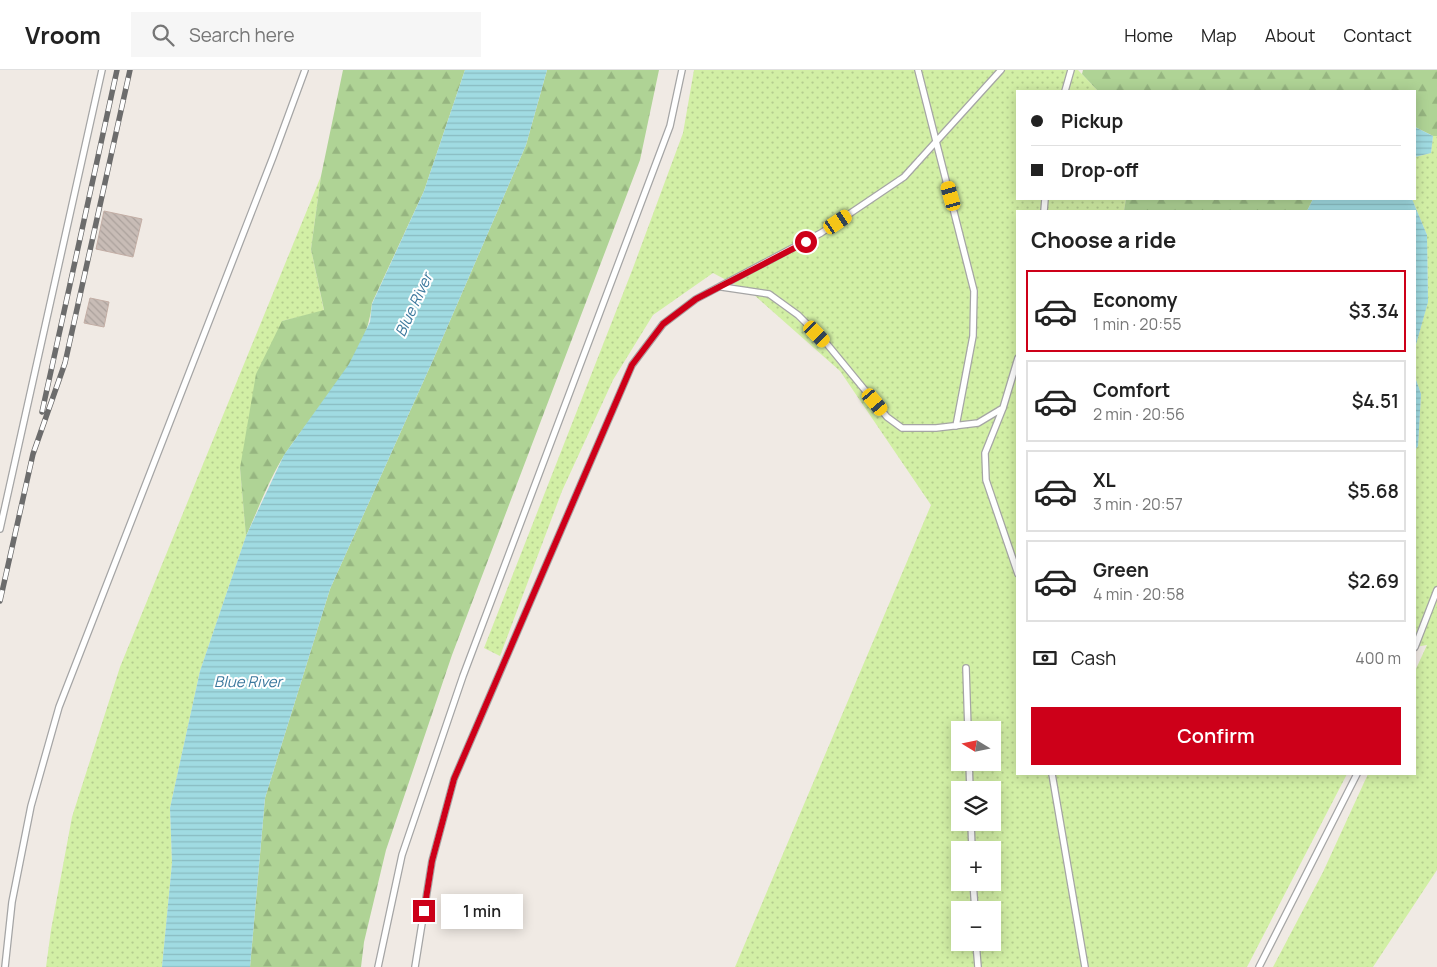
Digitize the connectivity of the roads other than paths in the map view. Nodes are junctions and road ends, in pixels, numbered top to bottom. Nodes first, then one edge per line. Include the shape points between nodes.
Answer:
1 (102, 70) edge
2 (305, 70) edge
3 (682, 70) edge
4 (918, 70) edge
5 (1001, 70) edge
6 (1071, 70) edge
7 (1065, 90) edge
8 (936, 143) junction
9 (721, 287) junction
10 (1016, 365) edge
11 (1003, 408) junction
12 (956, 426) junction
13 (0, 529) edge
14 (1016, 568) edge
15 (1437, 590) edge
16 (1416, 645) edge
17 (966, 668) dead end
18 (968, 721) edge
19 (1052, 775) edge
20 (1356, 775) edge
21 (977, 951) edge
22 (5, 967) edge
23 (378, 967) edge
24 (415, 967) edge
25 (978, 967) edge
26 (1085, 967) edge
27 (1258, 967) edge

1 - 13 lane
2 - 22 lane via 59,707 31,806 12,902
3 - 23 lane via 670,126 463,676 402,855
4 - 8 lane
5 - 8 lane
6 - 7 lane
8 - 9 lane via 904,177 821,233
8 - 12 lane via 974,291 973,336
9 - 12 lane via 769,294 798,314 887,417 902,428
9 - 24 lane via 696,299 663,324 632,365 454,779 432,861
10 - 11 lane
11 - 12 lane via 978,423
11 - 14 lane via 985,453 986,480
15 - 16 lane
17 - 18 lane
19 - 26 lane
20 - 27 lane
21 - 25 lane

